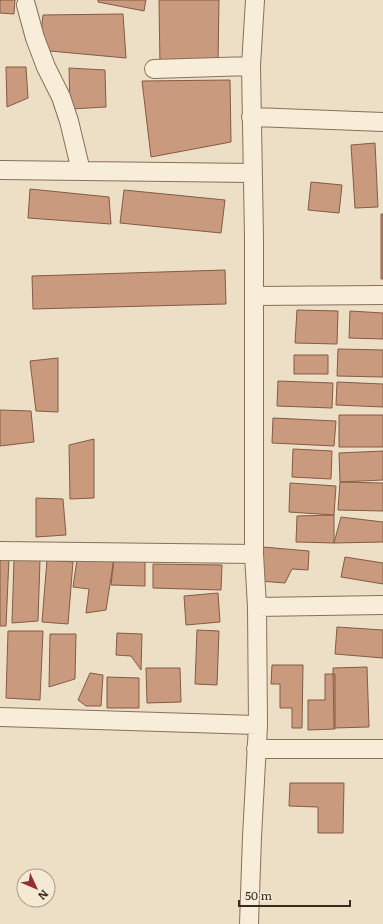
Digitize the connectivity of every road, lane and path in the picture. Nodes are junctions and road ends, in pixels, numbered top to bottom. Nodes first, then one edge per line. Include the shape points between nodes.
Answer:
1 (255, 0) edge
2 (26, 5) dead end
3 (251, 66) junction
4 (154, 69) dead end
5 (252, 117) junction
6 (383, 122) edge
7 (0, 170) edge
8 (81, 171) junction
9 (253, 173) junction
10 (254, 296) junction
11 (383, 296) edge
12 (0, 551) edge
13 (254, 554) junction
14 (383, 605) edge
15 (257, 607) junction
16 (0, 717) edge
17 (258, 725) junction
18 (256, 749) junction
19 (383, 749) edge
20 (249, 924) edge

1 - 3 street
2 - 8 street via 40,52 69,121
3 - 4 street
3 - 5 street
5 - 6 street
5 - 9 street
7 - 8 street
8 - 9 street
9 - 10 street
10 - 11 street
10 - 13 street
12 - 13 street
13 - 15 street
14 - 15 street
15 - 17 street
16 - 17 street
17 - 18 street
18 - 19 street
18 - 20 street

